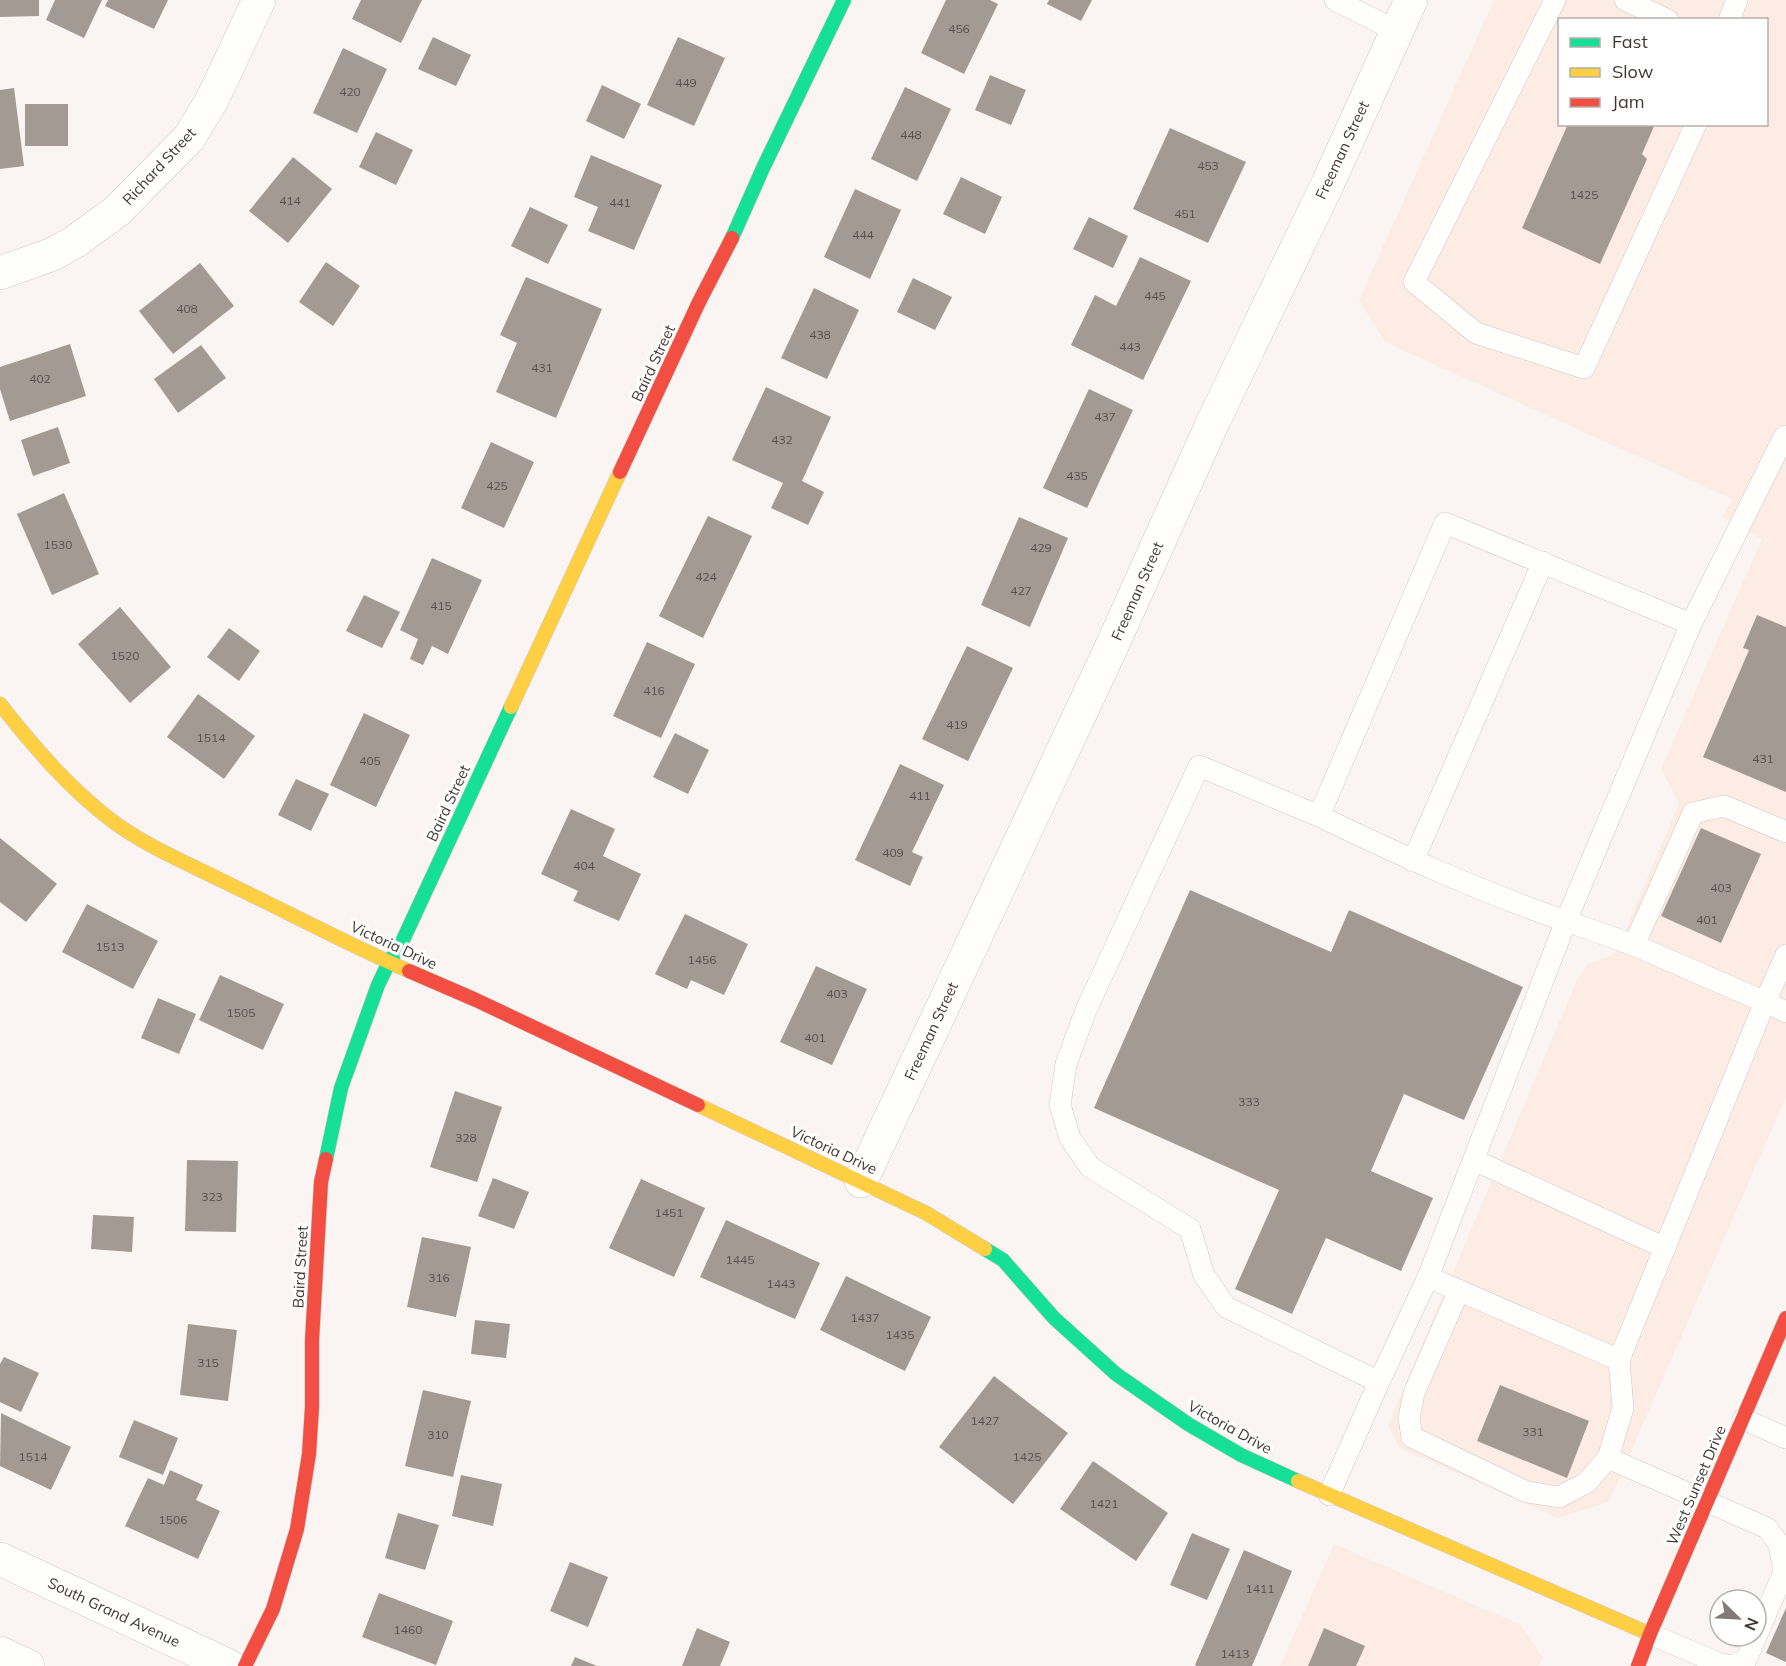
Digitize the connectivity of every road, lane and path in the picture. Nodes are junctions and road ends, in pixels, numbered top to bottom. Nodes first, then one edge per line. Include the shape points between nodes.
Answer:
1 (259, 0) edge
2 (844, 0) edge
3 (1335, 0) edge
4 (1411, 0) edge
5 (1555, 0) edge
6 (1625, 0) edge
7 (1737, 0) edge
8 (1664, 18) edge
9 (1730, 18) edge
10 (1397, 31) junction
11 (1695, 126) edge
12 (0, 273) edge
13 (1786, 436) edge
14 (1543, 562) junction
15 (1691, 624) junction
16 (0, 705) edge
17 (1319, 816) junction
18 (1786, 832) edge
19 (1413, 861) junction
20 (1566, 921) junction
21 (1634, 945) junction
22 (1786, 955) edge
23 (389, 962) junction
24 (1765, 1002) junction
25 (1786, 1012) edge
26 (1474, 1160) junction
27 (861, 1181) junction
28 (1665, 1248) junction
29 (1428, 1278) junction
30 (1459, 1290) junction
31 (1786, 1318) edge
32 (1620, 1360) junction
33 (1777, 1364) edge
34 (1379, 1382) junction
35 (1743, 1419) junction
36 (1786, 1438) edge
37 (1608, 1458) junction
38 (1329, 1495) junction
39 (1707, 1501) junction
40 (0, 1559) edge
41 (1650, 1634) junction
42 (0, 1653) edge
43 (28, 1666) edge
44 (229, 1666) edge
45 (245, 1666) edge
46 (1638, 1666) edge
47 (1733, 1666) edge

1 - 12 street, Richard Street via 212,100 189,138 117,211 76,241 53,254
2 - 23 street, Baird Street via 402,942
3 - 10 lane
4 - 10 street, Freeman Street
5 - 11 lane via 1413,282 1476,333 1584,368
6 - 8 lane
7 - 9 lane
10 - 27 street, Freeman Street
13 - 15 lane
14 - 15 lane
14 - 17 lane via 1445,523
14 - 19 lane
15 - 20 lane
16 - 23 street, Victoria Drive via 69,782 137,837
17 - 19 lane
17 - 34 lane via 1199,766 1086,1010 1065,1064 1060,1105 1071,1138 1090,1167 1190,1229 1204,1275 1226,1307
18 - 21 lane via 1724,806 1693,813
19 - 20 lane
20 - 21 lane
20 - 26 lane
21 - 24 lane
22 - 24 lane
23 - 27 street, Victoria Drive
23 - 45 street, Baird Street via 341,1088 321,1182 309,1454 297,1529 273,1609
24 - 25 lane
24 - 28 lane
26 - 28 lane
26 - 29 lane
27 - 38 street, Victoria Drive via 926,1213 1003,1260 1054,1318 1116,1374 1188,1424 1241,1455
28 - 32 lane
29 - 30 lane
29 - 34 lane
30 - 32 lane
30 - 37 lane via 1414,1393 1409,1418 1412,1437 1527,1492 1559,1497 1586,1483
31 - 33 street, West Sunset Drive
32 - 37 lane via 1623,1408
33 - 35 street, West Sunset Drive
34 - 38 lane
35 - 36 lane
35 - 39 street, West Sunset Drive
37 - 39 lane
38 - 41 street, Victoria Drive
39 - 41 street, West Sunset Drive
39 - 47 lane via 1767,1528 1779,1544 1784,1572 1746,1659
40 - 44 street, South Grand Avenue
41 - 46 street, West Sunset Drive
41 - 47 lane
42 - 43 street

